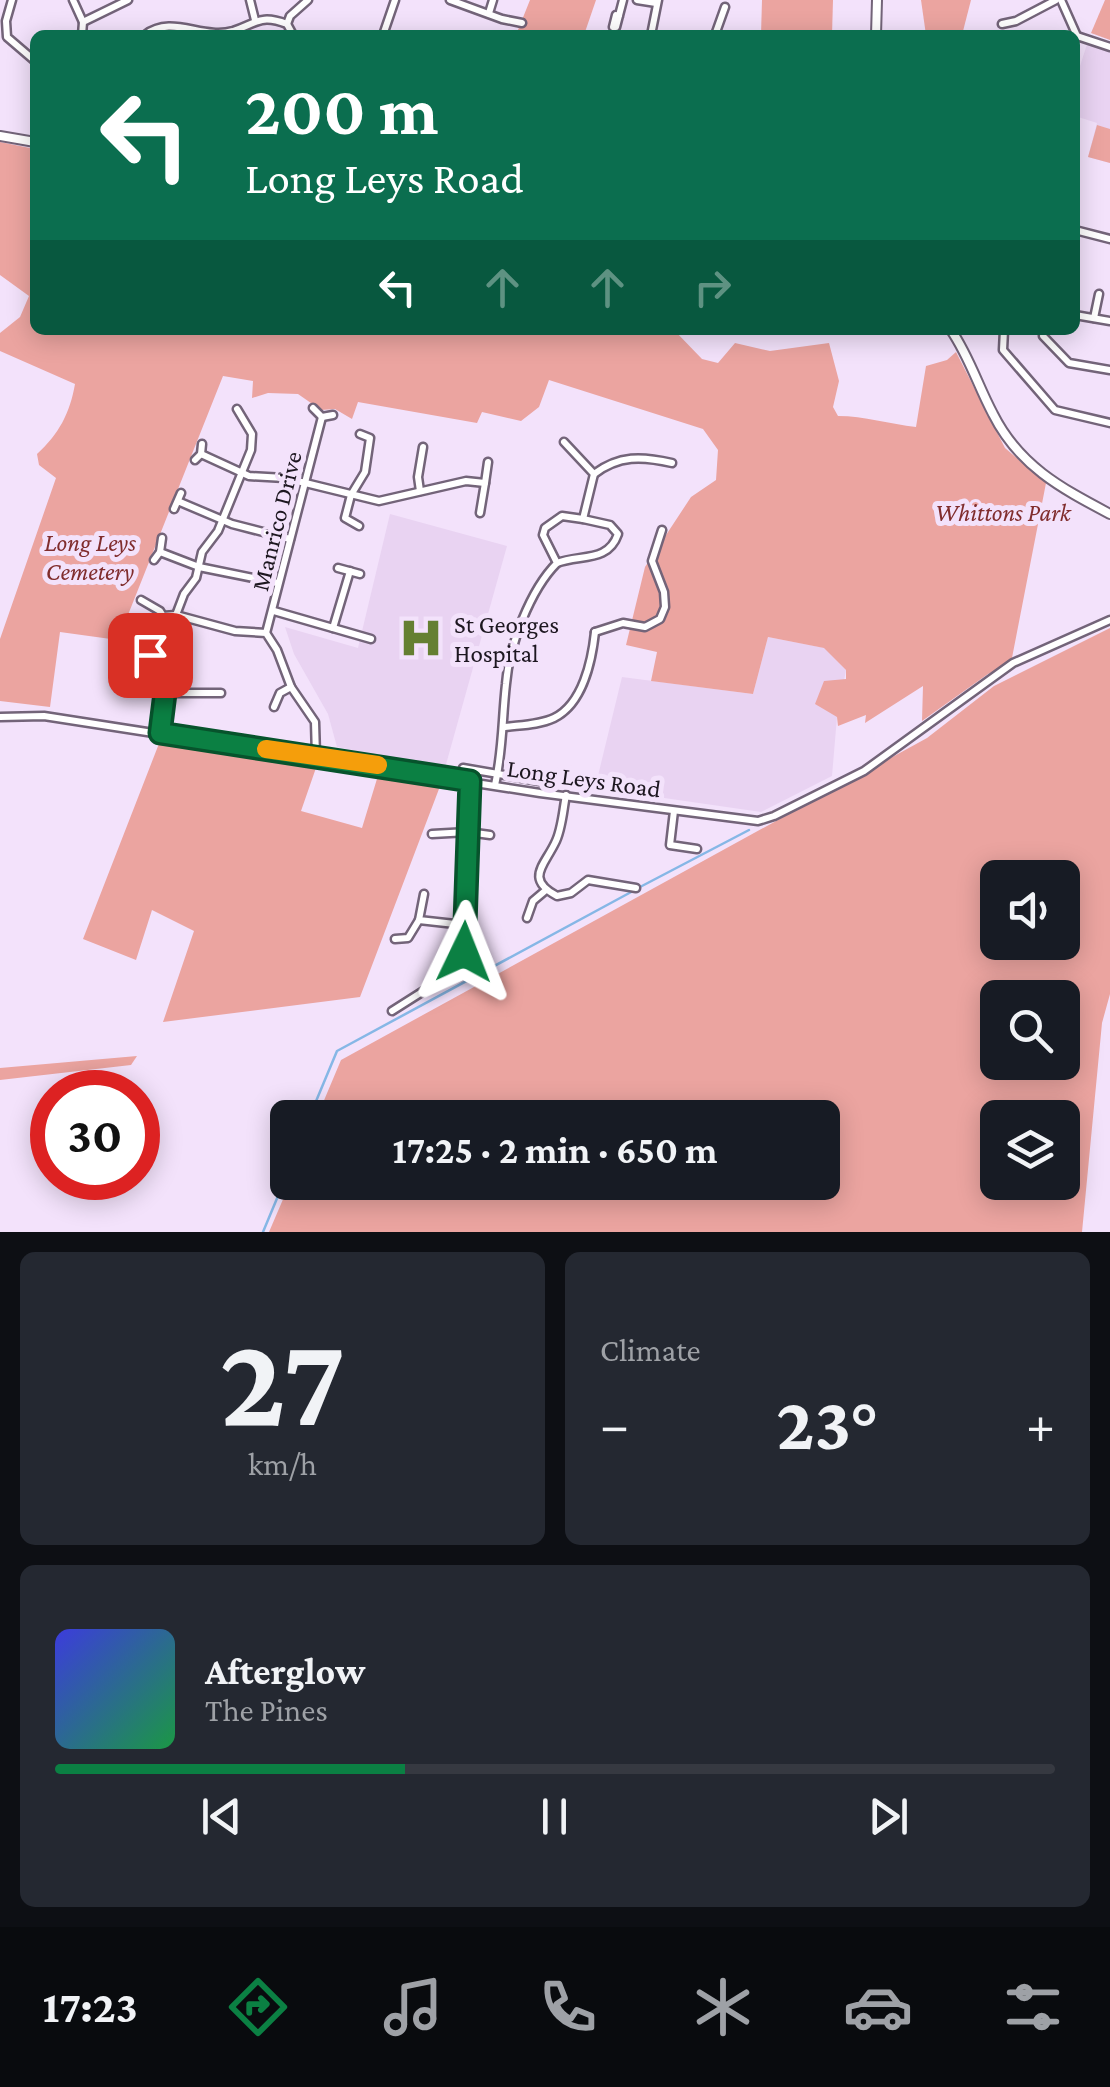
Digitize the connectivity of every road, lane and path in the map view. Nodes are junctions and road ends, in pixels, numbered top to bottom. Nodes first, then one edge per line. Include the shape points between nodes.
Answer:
1 (12, 0) edge
2 (73, 0) edge
3 (128, 0) edge
4 (250, 0) edge
5 (308, 0) edge
6 (396, 0) edge
7 (450, 0) edge
8 (493, 0) edge
9 (623, 0) edge
10 (637, 0) edge
11 (876, 0) edge
12 (1058, 0) edge
13 (657, 2) edge
14 (725, 7) dead end
15 (489, 14) junction
16 (619, 16) dead end
17 (256, 20) junction
18 (83, 22) junction
19 (522, 23) dead end
20 (288, 24) junction
21 (1002, 24) dead end
22 (82, 30) edge
23 (152, 30) edge
24 (197, 30) edge
25 (234, 30) edge
26 (291, 30) edge
27 (385, 30) edge
28 (652, 30) edge
29 (717, 30) edge
30 (876, 30) edge
31 (1072, 30) edge
32 (3, 38) edge
33 (1080, 41) edge
34 (1110, 47) edge
35 (30, 57) edge
36 (0, 136) edge
37 (30, 141) edge
38 (1080, 231) edge
39 (1110, 239) edge
40 (1099, 294) dead end
41 (1080, 316) edge
42 (1094, 318) junction
43 (1110, 321) edge
44 (954, 335) edge
45 (1004, 335) edge
46 (1043, 335) edge
47 (1110, 370) edge
48 (236, 407) dead end
49 (313, 408) dead end
50 (333, 416) dead end
51 (322, 417) junction
52 (1110, 423) edge
53 (360, 434) dead end
54 (564, 442) dead end
55 (202, 444) dead end
56 (423, 448) dead end
57 (488, 462) dead end
58 (672, 463) dead end
59 (242, 472) junction
60 (594, 474) junction
61 (305, 482) junction
62 (485, 482) junction
63 (420, 491) junction
64 (351, 494) junction
65 (178, 501) dead end
66 (480, 513) dead end
67 (1110, 514) edge
68 (583, 519) junction
69 (223, 520) junction
70 (359, 526) dead end
71 (662, 530) dead end
72 (162, 538) dead end
73 (290, 539) junction
74 (160, 552) junction
75 (154, 560) dead end
76 (557, 563) junction
77 (199, 566) junction
78 (338, 568) dead end
79 (350, 572) junction
80 (360, 574) dead end
81 (278, 583) junction
82 (141, 600) dead end
83 (274, 611) junction
84 (176, 615) junction
85 (163, 616) junction
86 (1110, 620) edge
87 (333, 628) junction
88 (266, 633) junction
89 (372, 639) dead end
90 (150, 660) junction
91 (134, 665) dead end
92 (291, 687) junction
93 (165, 693) junction
94 (220, 693) dead end
95 (274, 707) dead end
96 (0, 716) edge
97 (505, 727) junction
98 (160, 733) junction
99 (316, 756) junction
100 (463, 768) dead end
101 (498, 775) junction
102 (470, 781) junction
103 (545, 782) dead end
104 (496, 785) junction
105 (566, 795) junction
106 (674, 811) junction
107 (468, 832) junction
108 (432, 834) dead end
109 (490, 835) dead end
110 (697, 849) dead end
111 (636, 888) dead end
112 (546, 890) junction
113 (424, 894) dead end
114 (528, 918) dead end
115 (419, 920) junction
116 (464, 925) junction
117 (395, 939) dead end
118 (392, 1011) dead end

1 - 32 street
2 - 18 street
3 - 18 street
4 - 17 street
5 - 20 street
6 - 27 street
7 - 15 street
8 - 15 street
9 - 16 street
10 - 13 street
11 - 30 main road
12 - 21 street
12 - 31 street
13 - 28 street
14 - 29 street
15 - 19 street
17 - 20 street
17 - 25 street
18 - 22 street
20 - 26 street
23 - 24 street
32 - 35 street
33 - 34 street
36 - 37 main road
38 - 39 street
40 - 42 street
41 - 42 street
42 - 43 street
44 - 67 main road via 1020,455 1051,482
45 - 52 street via 1003,350 1050,407
46 - 47 street via 1068,363
48 - 59 street via 253,442
49 - 51 street
50 - 51 street
51 - 61 street, Manrico Drive
53 - 64 street via 370,438 365,472
54 - 60 street
55 - 59 street via 198,457
56 - 63 street
57 - 62 street
58 - 60 street via 625,458
59 - 61 street
59 - 69 street
60 - 68 street
61 - 64 street
61 - 73 street, Manrico Drive
62 - 63 street
62 - 66 street
63 - 64 street via 379,501
64 - 70 street via 344,518
65 - 69 street
68 - 76 street via 562,516 546,528
68 - 76 street via 610,524 618,534 615,542 604,554
69 - 73 street
69 - 77 street
71 - 97 street via 652,561 664,592 660,619 645,627 623,623 596,630 585,680 557,717
72 - 74 street
73 - 81 street, Manrico Drive
74 - 75 street
74 - 77 street
76 - 97 street via 528,605 506,682
77 - 81 street
77 - 84 street
78 - 79 street
79 - 80 street
79 - 87 street
81 - 83 street, Manrico Drive
82 - 85 street
83 - 87 street
83 - 88 street, Manrico Drive
84 - 85 street
84 - 88 street
85 - 90 street via 151,630
86 - 106 street, Long Leys Road via 1005,667 878,762 774,816 748,821
87 - 89 street
88 - 92 street
90 - 91 street
90 - 93 street
92 - 95 street
92 - 99 street via 315,722
93 - 94 street
93 - 98 street
96 - 98 street, Long Leys Road
97 - 101 street
98 - 99 street, Long Leys Road
99 - 102 street, Long Leys Road
100 - 101 street
101 - 103 street
101 - 104 street
102 - 104 street, Long Leys Road
102 - 107 street
104 - 105 street, Long Leys Road
105 - 106 street, Long Leys Road
105 - 112 street via 557,841 540,867
106 - 110 street via 670,845
107 - 108 street
107 - 109 street
107 - 116 street
111 - 112 street via 588,880 571,893
112 - 114 street via 530,905
113 - 115 street
115 - 116 street
115 - 117 street via 408,938
116 - 118 street via 460,960

